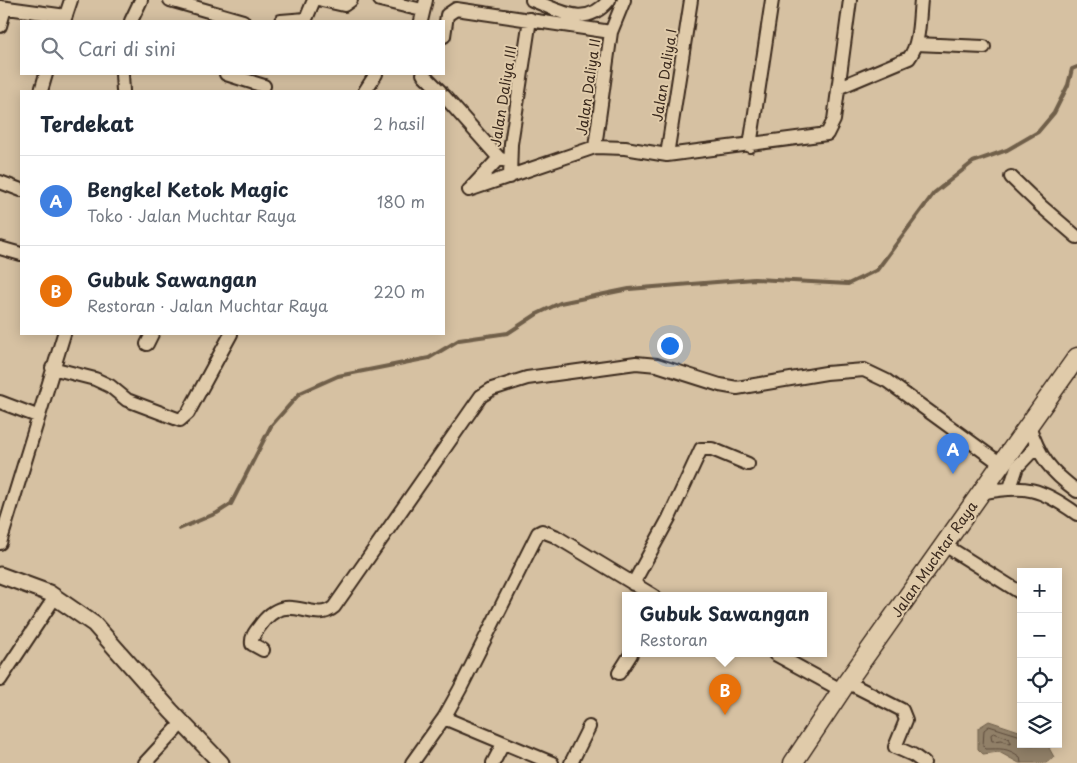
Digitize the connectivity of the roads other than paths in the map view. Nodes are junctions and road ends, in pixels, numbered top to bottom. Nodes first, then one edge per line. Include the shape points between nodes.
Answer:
1 (71, 0) edge
2 (141, 0) edge
3 (170, 0) edge
4 (314, 0) edge
5 (322, 0) edge
6 (351, 0) edge
7 (380, 0) edge
8 (532, 0) edge
9 (609, 0) edge
10 (624, 0) edge
11 (691, 0) edge
12 (772, 0) edge
13 (850, 0) edge
14 (921, 0) edge
15 (2, 8) edge
16 (423, 10) edge
17 (65, 19) edge
18 (530, 19) junction
19 (131, 20) edge
20 (240, 20) edge
21 (281, 20) edge
22 (0, 24) edge
23 (445, 31) edge
24 (611, 32) junction
25 (916, 44) junction
26 (984, 47) dead end
27 (46, 75) edge
28 (122, 75) edge
29 (235, 75) edge
30 (375, 75) edge
31 (425, 75) edge
32 (437, 83) edge
33 (264, 86) dead end
34 (840, 87) junction
35 (40, 90) edge
36 (123, 90) edge
37 (366, 90) edge
38 (445, 97) edge
39 (750, 146) junction
40 (595, 147) junction
41 (667, 155) junction
42 (504, 160) junction
43 (510, 176) junction
44 (1011, 177) dead end
45 (0, 182) edge
46 (20, 190) edge
47 (1077, 237) edge
48 (0, 248) edge
49 (20, 254) edge
50 (64, 335) edge
51 (230, 335) edge
52 (1077, 357) edge
53 (52, 368) junction
54 (0, 402) edge
55 (37, 416) junction
56 (1029, 425) junction
57 (1036, 446) junction
58 (748, 464) dead end
59 (1002, 464) junction
60 (1055, 475) junction
61 (1010, 488) junction
62 (1077, 491) edge
63 (1044, 492) junction
64 (981, 493) junction
65 (1077, 514) edge
66 (0, 543) edge
67 (944, 544) junction
68 (0, 574) edge
69 (633, 584) junction
70 (1017, 590) edge
71 (647, 592) edge
72 (55, 597) junction
73 (263, 650) dead end
74 (628, 657) edge
75 (781, 657) edge
76 (619, 673) dead end
77 (0, 680) edge
78 (844, 686) junction
79 (444, 718) junction
80 (182, 723) junction
81 (589, 727) dead end
82 (503, 744) junction
83 (145, 763) edge
84 (221, 763) edge
85 (412, 763) edge
86 (493, 763) edge
87 (552, 763) edge
88 (571, 763) edge
89 (793, 763) edge
90 (924, 763) edge

1 - 17 street
2 - 19 street
3 - 20 street
4 - 21 street via 306,19
5 - 6 street via 344,5
7 - 16 street
8 - 9 street via 578,16 595,13
10 - 24 street, Jalan Daliya II
11 - 41 street, Jalan Daliya I
12 - 39 street
13 - 34 street
14 - 25 street
15 - 17 street
15 - 22 street
18 - 23 street via 453,9 448,15
18 - 24 street
18 - 42 street, Jalan Daliya III
24 - 40 street, Jalan Daliya II
25 - 26 street
25 - 34 street via 914,52 902,62
27 - 35 street
28 - 36 street
29 - 33 street
30 - 37 street
31 - 32 street
34 - 39 street via 833,125 827,134
38 - 42 street
39 - 41 street
40 - 41 street
40 - 43 street
42 - 43 street, Jalan Daliya III
42 - 43 street via 469,190
44 - 47 street
45 - 46 street
48 - 49 street
50 - 53 street
51 - 53 street via 188,413 180,420 127,400 95,379
52 - 56 highway, Jalan Muchtar Raya
53 - 55 street
54 - 55 street
55 - 66 street
56 - 57 street
56 - 59 highway, Jalan Muchtar Raya
57 - 60 street
57 - 61 street via 1017,467
58 - 69 street via 701,449
59 - 64 highway, Jalan Muchtar Raya
59 - 73 street via 887,381 864,370 736,388 644,362 527,378 492,389 481,396 334,607 324,613 278,608 252,637 252,644
60 - 62 street
60 - 63 street
61 - 63 street
61 - 64 street
63 - 65 street
64 - 67 highway, Jalan Muchtar Raya
67 - 70 street
67 - 78 highway, Jalan Muchtar Raya
68 - 72 main road
69 - 71 street
69 - 79 street via 555,536 542,531 538,533
72 - 77 street
72 - 80 main road via 102,631
74 - 76 street
75 - 78 street
78 - 89 highway, Jalan Muchtar Raya
78 - 90 street via 902,710 906,720 895,747
79 - 82 street
79 - 85 street
80 - 83 street
80 - 84 main road
81 - 88 street
82 - 86 street
82 - 87 street

